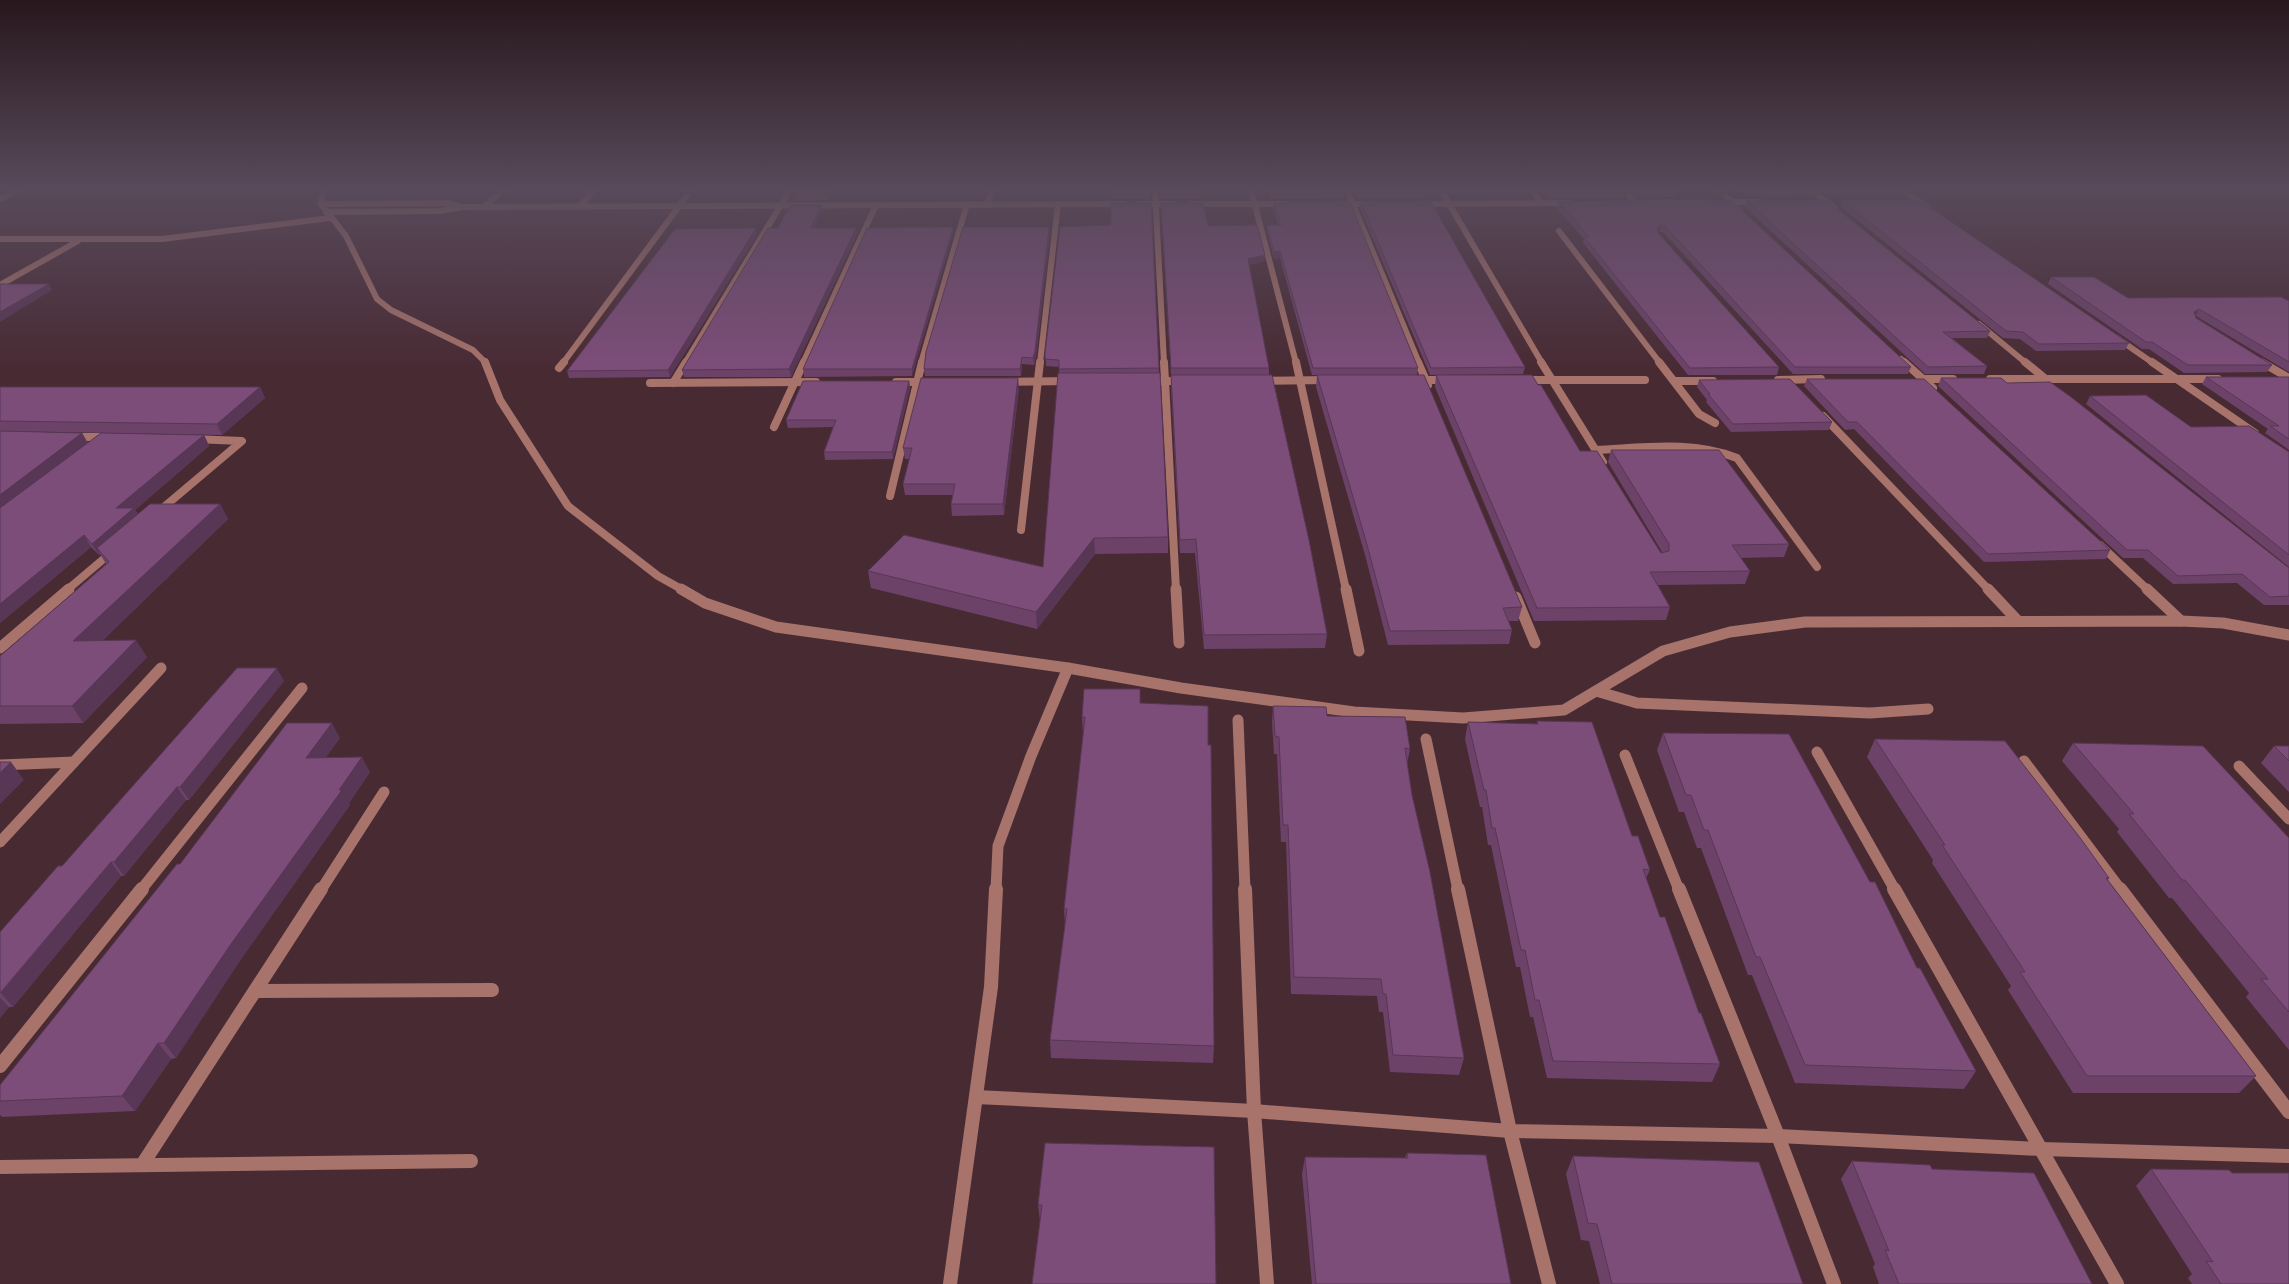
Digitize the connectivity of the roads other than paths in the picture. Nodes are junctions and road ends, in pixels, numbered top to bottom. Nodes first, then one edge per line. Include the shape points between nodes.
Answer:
1 (62, 250) edge
2 (353, 250) edge
3 (645, 250) edge
4 (754, 250) edge
5 (855, 250) edge
6 (954, 250) edge
7 (1053, 250) edge
8 (1158, 250) edge
9 (1266, 250) edge
10 (1371, 250) edge
11 (1477, 250) edge
12 (1574, 250) edge
13 (0, 285) edge
14 (1970, 318) edge
15 (2112, 334) edge
16 (1895, 353) edge
17 (2250, 354) edge
18 (559, 368) dead end
19 (1781, 372) edge
20 (2270, 378) edge
21 (2289, 378) edge
22 (1826, 379) edge
23 (1914, 379) edge
24 (1923, 379) junction
25 (1961, 379) edge
26 (1980, 379) edge
27 (2046, 379) junction
28 (2176, 379) junction
29 (2223, 379) edge
30 (1301, 380) junction
31 (1339, 380) edge
32 (1406, 380) edge
33 (1426, 380) junction
34 (1455, 380) edge
35 (1513, 380) edge
36 (1552, 380) junction
37 (1645, 380) dead end
38 (1722, 380) edge
39 (1769, 380) edge
40 (1788, 380) junction
41 (1076, 381) edge
42 (1135, 381) edge
43 (1164, 381) junction
44 (1194, 381) edge
45 (1252, 381) edge
46 (1675, 381) junction
47 (794, 382) junction
48 (822, 382) edge
49 (888, 382) edge
50 (916, 382) junction
51 (944, 382) edge
52 (1000, 382) edge
53 (1037, 382) junction
54 (650, 383) dead end
55 (673, 383) junction
56 (2054, 385) edge
57 (1794, 386) edge
58 (1430, 389) edge
59 (1938, 393) edge
60 (1815, 408) edge
61 (1715, 423) dead end
62 (774, 426) dead end
63 (58, 437) edge
64 (107, 437) junction
65 (117, 437) edge
66 (184, 439) edge
67 (2265, 440) edge
68 (92, 449) edge
69 (1595, 450) junction
70 (1605, 467) edge
71 (890, 496) dead end
72 (151, 518) edge
73 (1021, 530) dead end
74 (2095, 540) edge
75 (121, 544) edge
76 (1818, 566) dead end
77 (1513, 588) edge
78 (2017, 620) junction
79 (2181, 621) junction
80 (2289, 635) edge
81 (1179, 643) dead end
82 (1535, 643) dead end
83 (0, 648) edge
84 (1359, 651) dead end
85 (161, 668) dead end
86 (1068, 668) junction
87 (302, 688) dead end
88 (1596, 691) junction
89 (1928, 709) dead end
90 (1238, 720) dead end
91 (1426, 739) dead end
92 (1817, 752) dead end
93 (1625, 755) dead end
94 (2024, 761) dead end
95 (74, 762) junction
96 (0, 765) edge
97 (2238, 766) dead end
98 (384, 792) dead end
99 (2289, 819) edge
100 (0, 842) edge
101 (492, 990) dead end
102 (257, 991) junction
103 (0, 1066) edge
104 (976, 1097) junction
105 (1254, 1111) junction
106 (2289, 1112) edge
107 (1510, 1131) junction
108 (1778, 1136) junction
109 (2041, 1149) junction
110 (2289, 1156) edge
111 (471, 1160) dead end
112 (142, 1165) junction
113 (0, 1167) edge
114 (950, 1284) edge
115 (1267, 1284) edge
116 (1549, 1284) edge
117 (1834, 1284) edge
118 (2117, 1284) edge

1 - 13 street
2 - 86 street via 377,299 391,310 473,350 486,363 500,400 568,506 658,576 705,603 776,627
3 - 18 street
4 - 55 street
5 - 47 street
6 - 50 street
7 - 53 street
8 - 43 street
9 - 30 street
10 - 33 street
11 - 36 street
12 - 46 street
14 - 27 street
15 - 28 street
16 - 24 street
17 - 21 street
19 - 40 street
20 - 21 street
22 - 40 street
23 - 24 street
24 - 25 street
24 - 59 street
26 - 27 street
27 - 28 street
27 - 56 street
28 - 29 street
28 - 67 street
30 - 31 street
30 - 45 street
30 - 84 street
32 - 33 street
33 - 34 street
33 - 58 street
35 - 36 street
36 - 37 street
36 - 69 street
38 - 46 street
39 - 40 street
40 - 57 street
41 - 53 street
42 - 43 street
43 - 44 street
43 - 81 street
46 - 61 street via 1698,414
47 - 48 street
47 - 55 street
47 - 62 street
49 - 50 street
50 - 51 street
50 - 71 street
52 - 53 street
53 - 73 street
54 - 55 street
60 - 78 street
63 - 64 street
64 - 65 street
64 - 68 street
66 - 72 street via 242,441
69 - 70 street
69 - 76 street via 1705,448 1726,452 1737,458
74 - 79 street
75 - 83 street
77 - 82 street
78 - 79 street
78 - 88 street via 1805,622 1730,632 1662,651
79 - 80 street via 2223,623
85 - 95 street
86 - 88 street via 1181,688 1354,712 1463,718 1564,710
86 - 104 street via 998,846 991,987
87 - 103 street
88 - 89 street via 1637,703 1870,714
90 - 105 street
91 - 107 street
92 - 109 street
93 - 108 street
94 - 106 street
95 - 96 street
95 - 100 street
97 - 99 street
98 - 102 street
101 - 102 street
102 - 112 street
104 - 105 street
104 - 114 street
105 - 107 street
105 - 115 street
107 - 108 street
107 - 116 street
108 - 109 street
108 - 117 street
109 - 110 street
109 - 118 street
111 - 112 street
112 - 113 street

